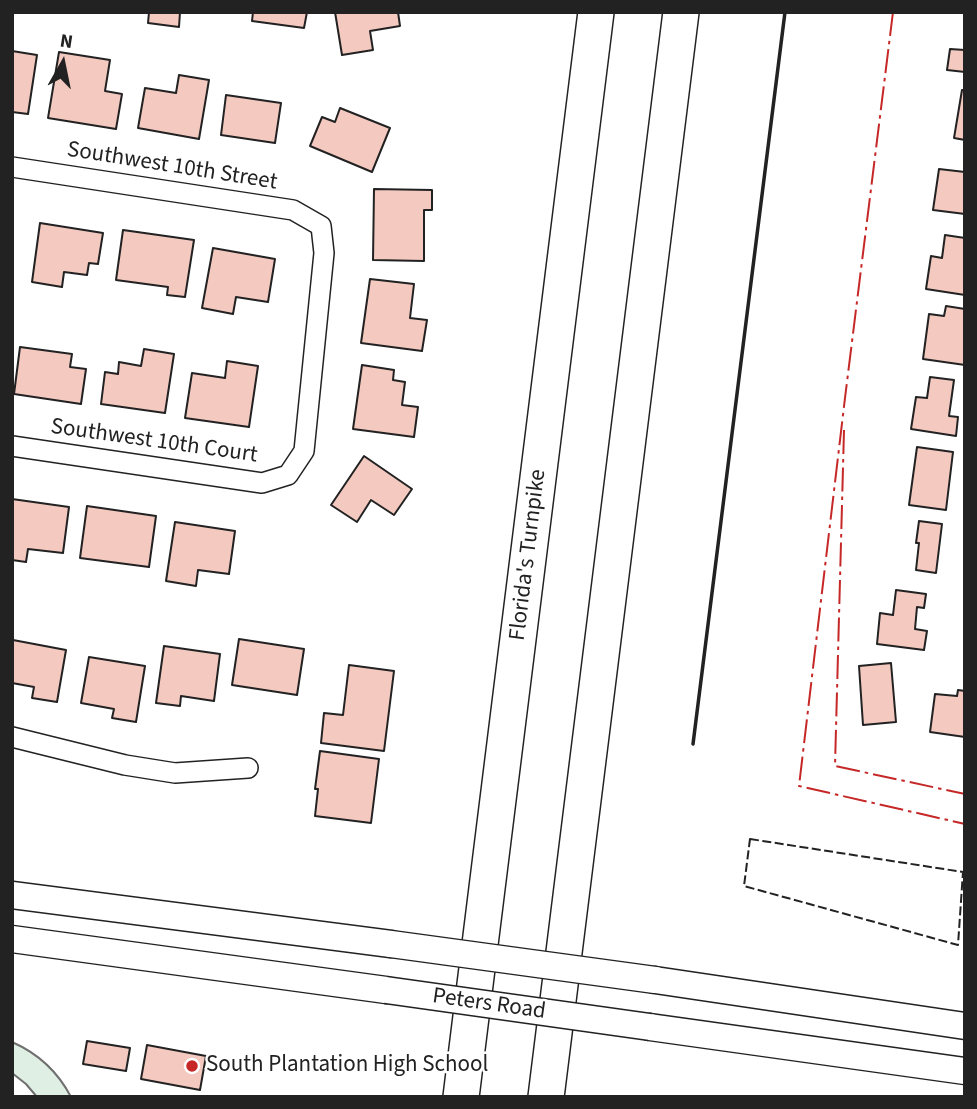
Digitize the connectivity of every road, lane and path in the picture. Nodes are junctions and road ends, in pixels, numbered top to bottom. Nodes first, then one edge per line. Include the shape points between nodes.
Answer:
1 (596, 12) edge
2 (681, 12) edge
3 (12, 167) edge
4 (12, 446) edge
5 (288, 475) joint
6 (12, 737) edge
7 (248, 768) dead end
8 (12, 895) edge
9 (12, 939) edge
10 (965, 1026) edge
11 (965, 1071) edge
12 (461, 1097) edge
13 (546, 1097) edge

1 - 12 highway, Florida's Turnpike
2 - 13 highway
3 - 5 street, Southwest 10th Street via 293,209 321,226 324,253 304,451
4 - 5 street, Southwest 10th Court via 262,483
6 - 7 street via 175,773
8 - 10 main road, Peters Road, bridge
9 - 11 main road, Peters Road, bridge

